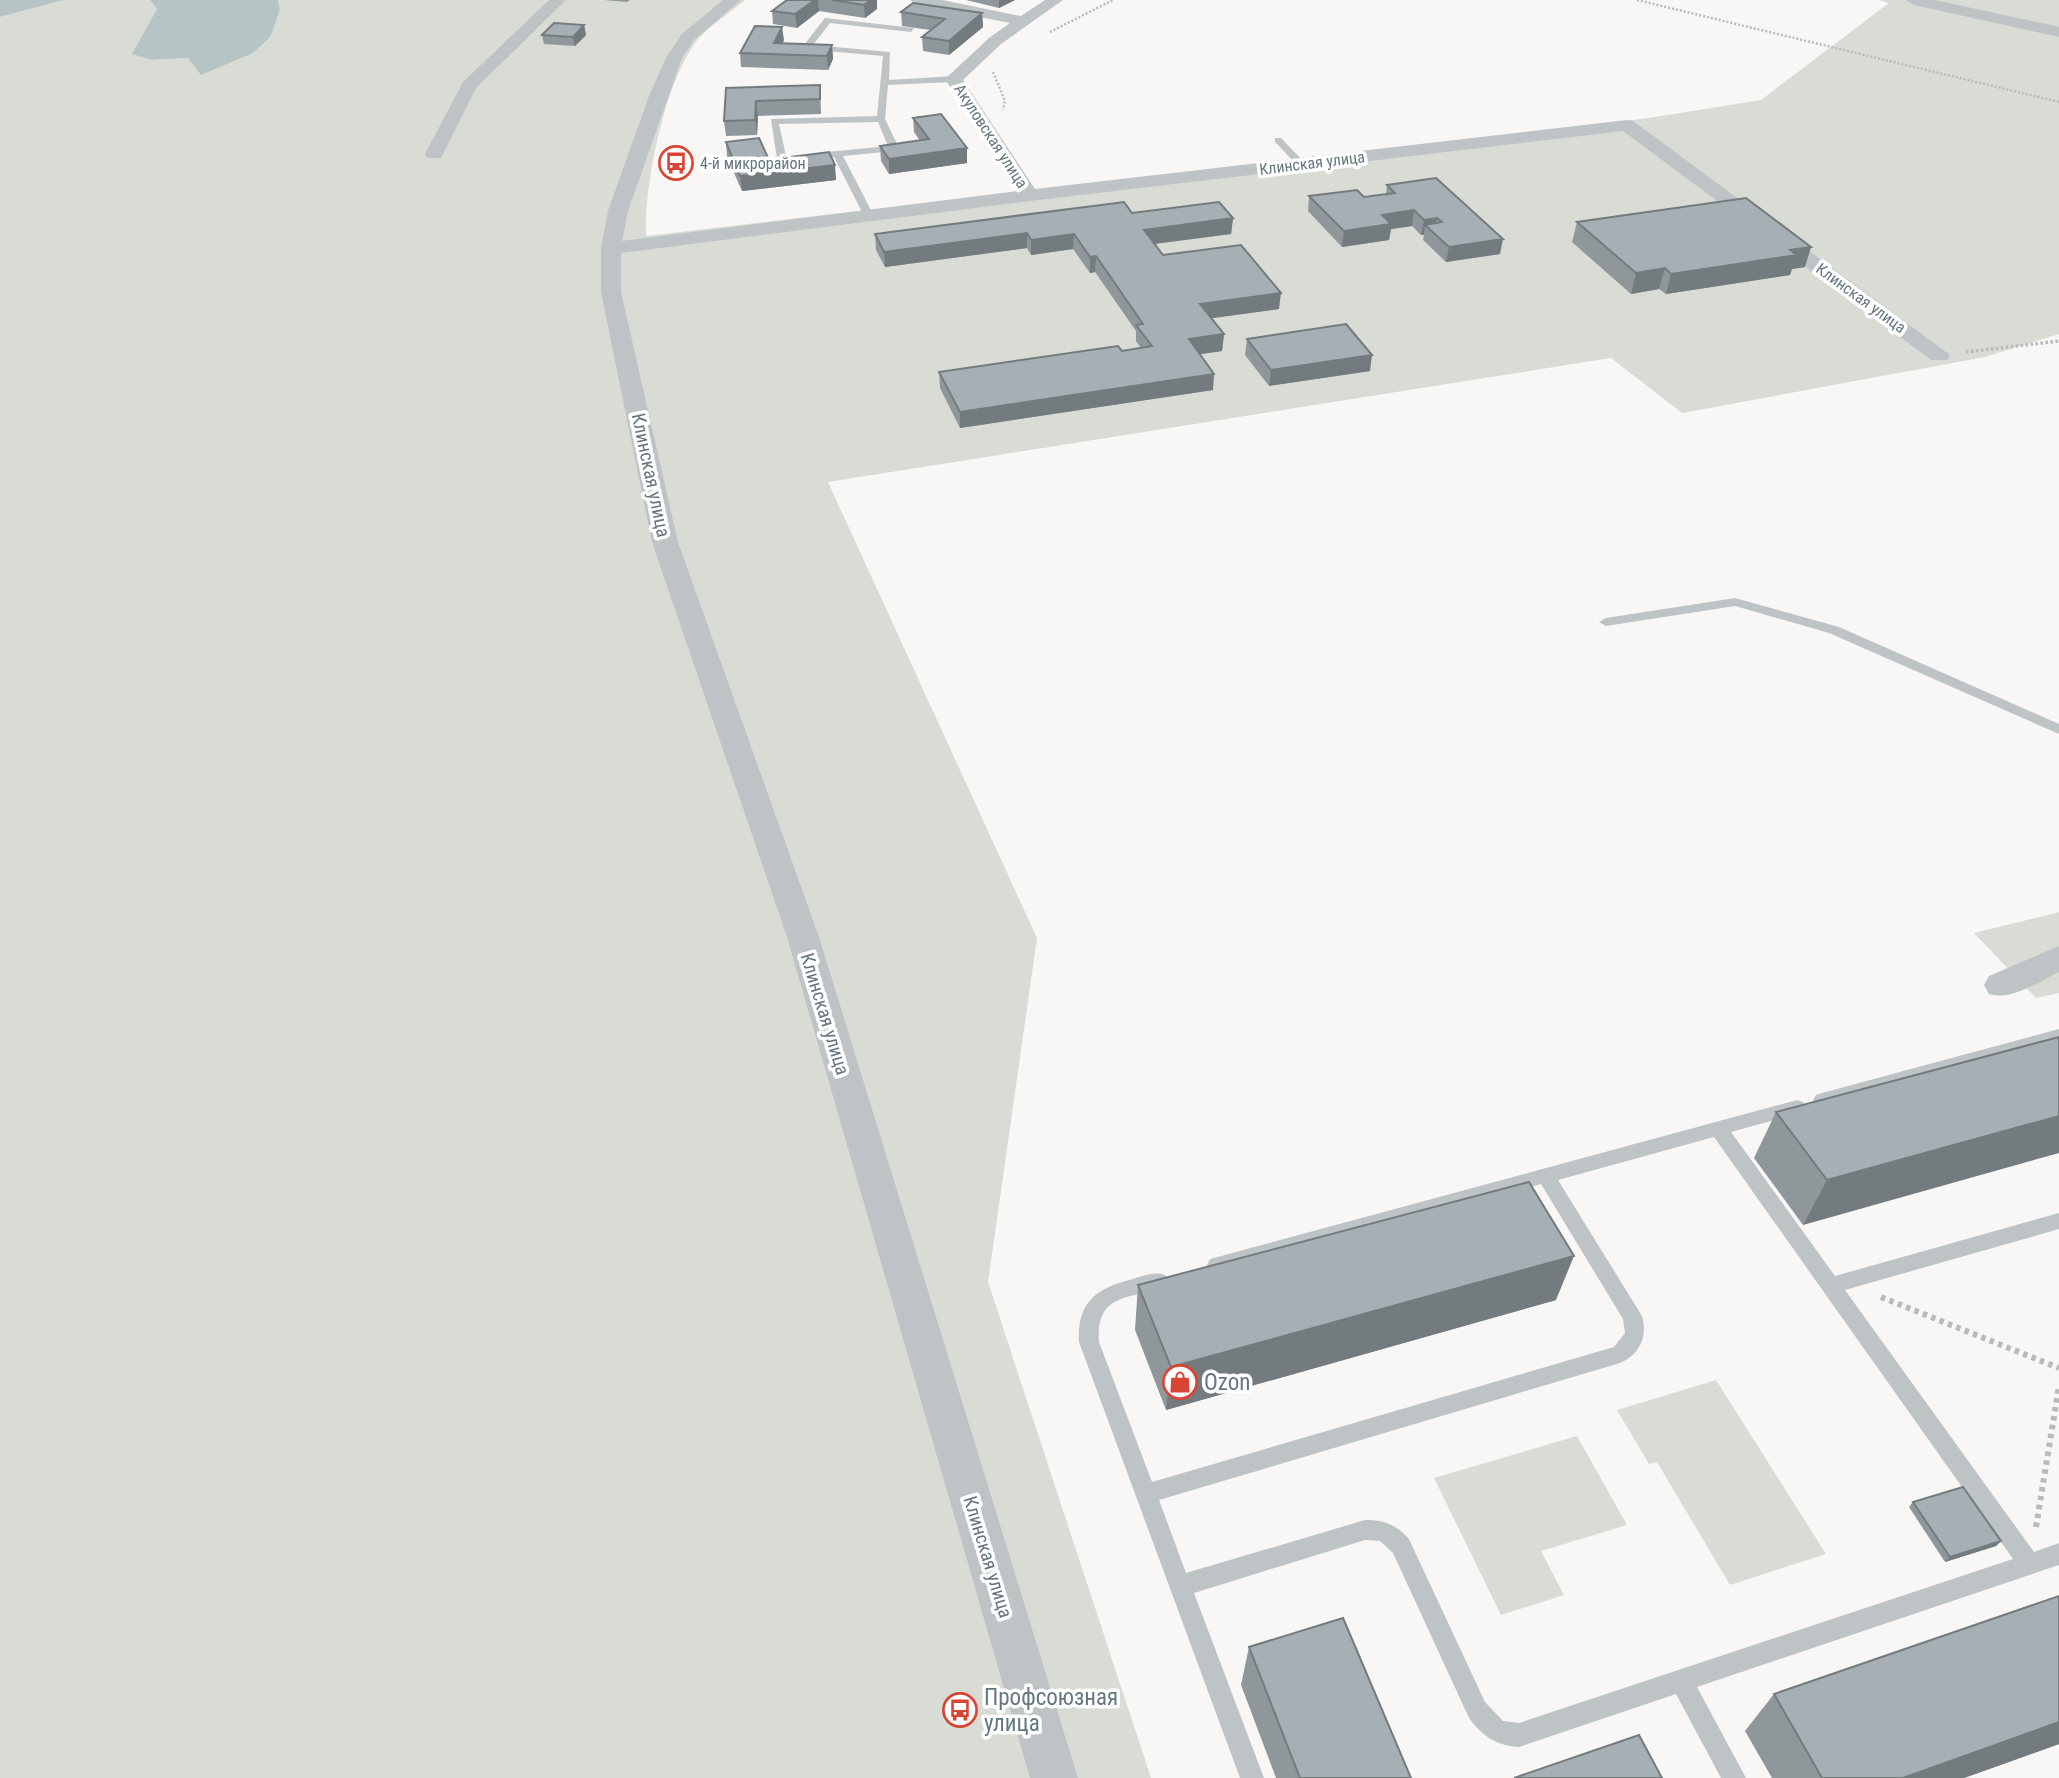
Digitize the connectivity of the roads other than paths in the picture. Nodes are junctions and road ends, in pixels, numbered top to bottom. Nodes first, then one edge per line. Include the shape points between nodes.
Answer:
1 (558, 0) edge
2 (733, 0) edge
3 (918, 0) edge
4 (1055, 0) edge
5 (1914, 0) edge
6 (1024, 21) junction
7 (2059, 32) edge
8 (903, 38) edge
9 (895, 46) dead end
10 (887, 54) junction
11 (954, 79) junction
12 (883, 83) junction
13 (881, 119) junction
14 (1278, 140) dead end
15 (434, 154) dead end
16 (837, 154) junction
17 (1301, 164) junction
18 (1030, 195) junction
19 (869, 216) junction
20 (611, 248) junction
21 (1939, 355) road end
22 (1605, 622) dead end
23 (2059, 729) edge
24 (2059, 958) edge
25 (2001, 985) dead end
26 (2059, 1036) edge
27 (1718, 1128) junction
28 (1545, 1175) junction
29 (2059, 1221) edge
30 (1198, 1270) edge
31 (1171, 1277) edge
32 (1838, 1284) junction
33 (1146, 1494) junction
34 (2059, 1554) edge
35 (2030, 1564) junction
36 (1180, 1586) junction
37 (1681, 1681) junction
38 (1054, 1778) edge
39 (1252, 1778) edge
40 (1734, 1778) edge

1 - 15 street via 469,86
2 - 20 street, Клинская улица via 688,37 674,58 618,211
3 - 6 street
4 - 6 street, Акуловская улица
5 - 7 street
6 - 11 street, Акуловская улица
8 - 10 lane via 911,30 828,20 807,47
9 - 10 lane
10 - 12 lane
11 - 12 lane
11 - 18 street, Акуловская улица
12 - 13 lane
13 - 16 lane via 894,148
13 - 16 lane via 774,121 782,159
14 - 17 lane
16 - 19 lane
17 - 18 street, Клинская улица
17 - 21 street, Клинская улица via 1627,125
18 - 19 street, Клинская улица
19 - 20 street, Клинская улица
20 - 38 street, Клинская улица via 611,292 666,542 803,937
22 - 23 lane via 1735,602 1834,630
24 - 25 street
26 - 27 lane
27 - 28 lane
27 - 32 lane
28 - 30 lane
28 - 33 lane via 1632,1316 1637,1330 1632,1345 1620,1354
29 - 32 lane
31 - 33 lane via 1101,1300 1089,1320 1089,1342
32 - 35 lane
33 - 36 lane
34 - 35 lane
35 - 37 lane
36 - 37 lane via 1366,1530 1380,1530 1401,1546 1476,1710 1488,1726 1504,1735 1519,1735
36 - 39 lane
37 - 40 lane

